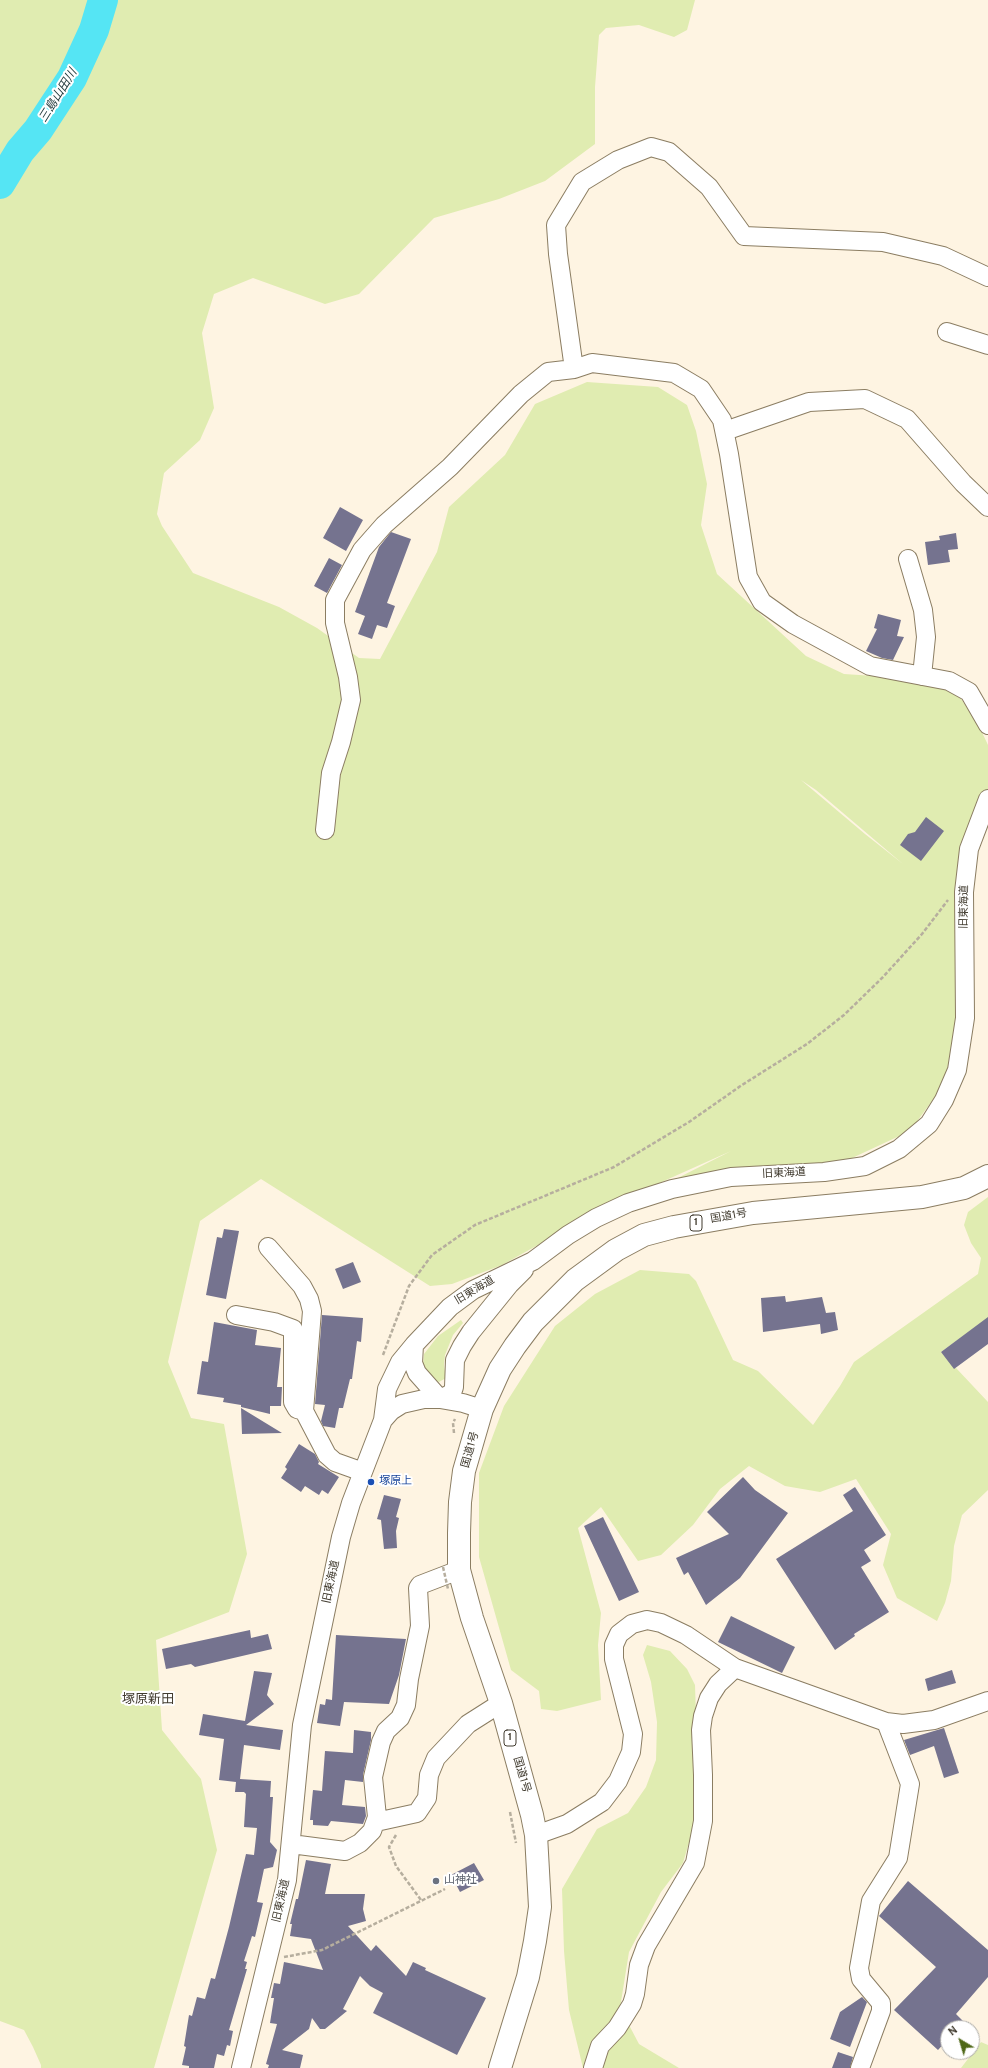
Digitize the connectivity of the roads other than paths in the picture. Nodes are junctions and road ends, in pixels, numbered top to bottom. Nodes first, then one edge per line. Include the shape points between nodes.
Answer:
1 (988, 277) edge
2 (946, 332) dead end
3 (988, 345) edge
4 (574, 370) junction
5 (725, 431) junction
6 (988, 508) edge
7 (908, 559) dead end
8 (922, 676) junction
9 (988, 725) edge
10 (988, 799) edge
11 (325, 830) dead end
12 (988, 1176) edge
13 (268, 1247) dead end
14 (533, 1261) junction
15 (450, 1307) junction
16 (236, 1315) dead end
17 (478, 1324) junction
18 (414, 1345) junction
19 (454, 1387) junction
20 (440, 1400) junction
21 (473, 1406) junction
22 (304, 1411) junction
23 (383, 1420) junction
24 (363, 1472) junction
25 (449, 1566) junction
26 (734, 1668) junction
27 (988, 1702) edge
28 (501, 1704) junction
29 (886, 1722) junction
30 (376, 1822) junction
31 (536, 1835) junction
32 (291, 1844) junction
33 (241, 2068) edge
34 (500, 2068) edge
35 (593, 2068) edge
36 (860, 2068) edge

1 - 4 street via 943,256 883,242 744,236 710,187 669,152 651,147 618,160 582,182 556,225
2 - 3 street
4 - 5 street via 592,363 674,373 701,389 722,420
4 - 11 street via 548,372 521,394 450,467 384,525 362,550 335,600 335,623 351,700 331,773
5 - 6 street via 809,402 865,399 907,419 962,483
5 - 8 street via 748,577 762,602 793,624 870,666
7 - 8 street via 923,610 926,637
8 - 9 street via 949,680 968,692
10 - 14 street, 旧東海道 via 969,850 964,892 965,1018 957,1070 944,1100 929,1124 899,1149 865,1166 824,1172 731,1177 672,1189 628,1203 568,1235
12 - 21 highway, 国道1号 / 1 via 964,1188 922,1197 753,1213 644,1235 616,1250 575,1280 533,1322
13 - 22 street via 302,1286 312,1311
14 - 15 street, 旧東海道 via 472,1290
14 - 17 street via 509,1285
15 - 17 street via 460,1305 473,1308 477,1313
15 - 18 street, 旧東海道
16 - 22 street via 274,1322 293,1329 292,1402 296,1409
17 - 19 street via 455,1360
18 - 20 street via 413,1363 417,1373
18 - 23 street, 旧東海道 via 400,1362 387,1389
19 - 20 street via 452,1393
19 - 21 street
20 - 21 street
20 - 23 street via 424,1398 402,1404
21 - 25 highway, 国道1号 / 1
22 - 24 street via 328,1455 335,1462
23 - 24 street, 旧東海道
24 - 32 street, 旧東海道 via 342,1537 302,1725
25 - 28 highway, 国道1号 / 1 via 472,1618
25 - 30 street via 418,1588 420,1626 406,1705 400,1718 383,1736 373,1777
26 - 29 street
26 - 31 street via 686,1635 661,1623 647,1620 632,1624 619,1634 614,1645 614,1659 633,1734 632,1752 618,1781 602,1802 566,1824
26 - 35 street via 712,1694 703,1716 703,1821 696,1862 646,1946 639,1965 632,2004 617,2028 600,2046
27 - 29 street via 934,1720 903,1724
28 - 30 street via 468,1724 436,1758 430,1775 427,1798 417,1813
28 - 31 highway, 国道1号 / 1
29 - 36 street via 910,1784 898,1858 871,1901 859,1968 861,1979 882,2003
30 - 32 street via 367,1837 345,1850
31 - 34 highway, 国道1号 / 1 via 540,1907 535,1941 528,1977
32 - 33 street, 旧東海道 via 287,1880

